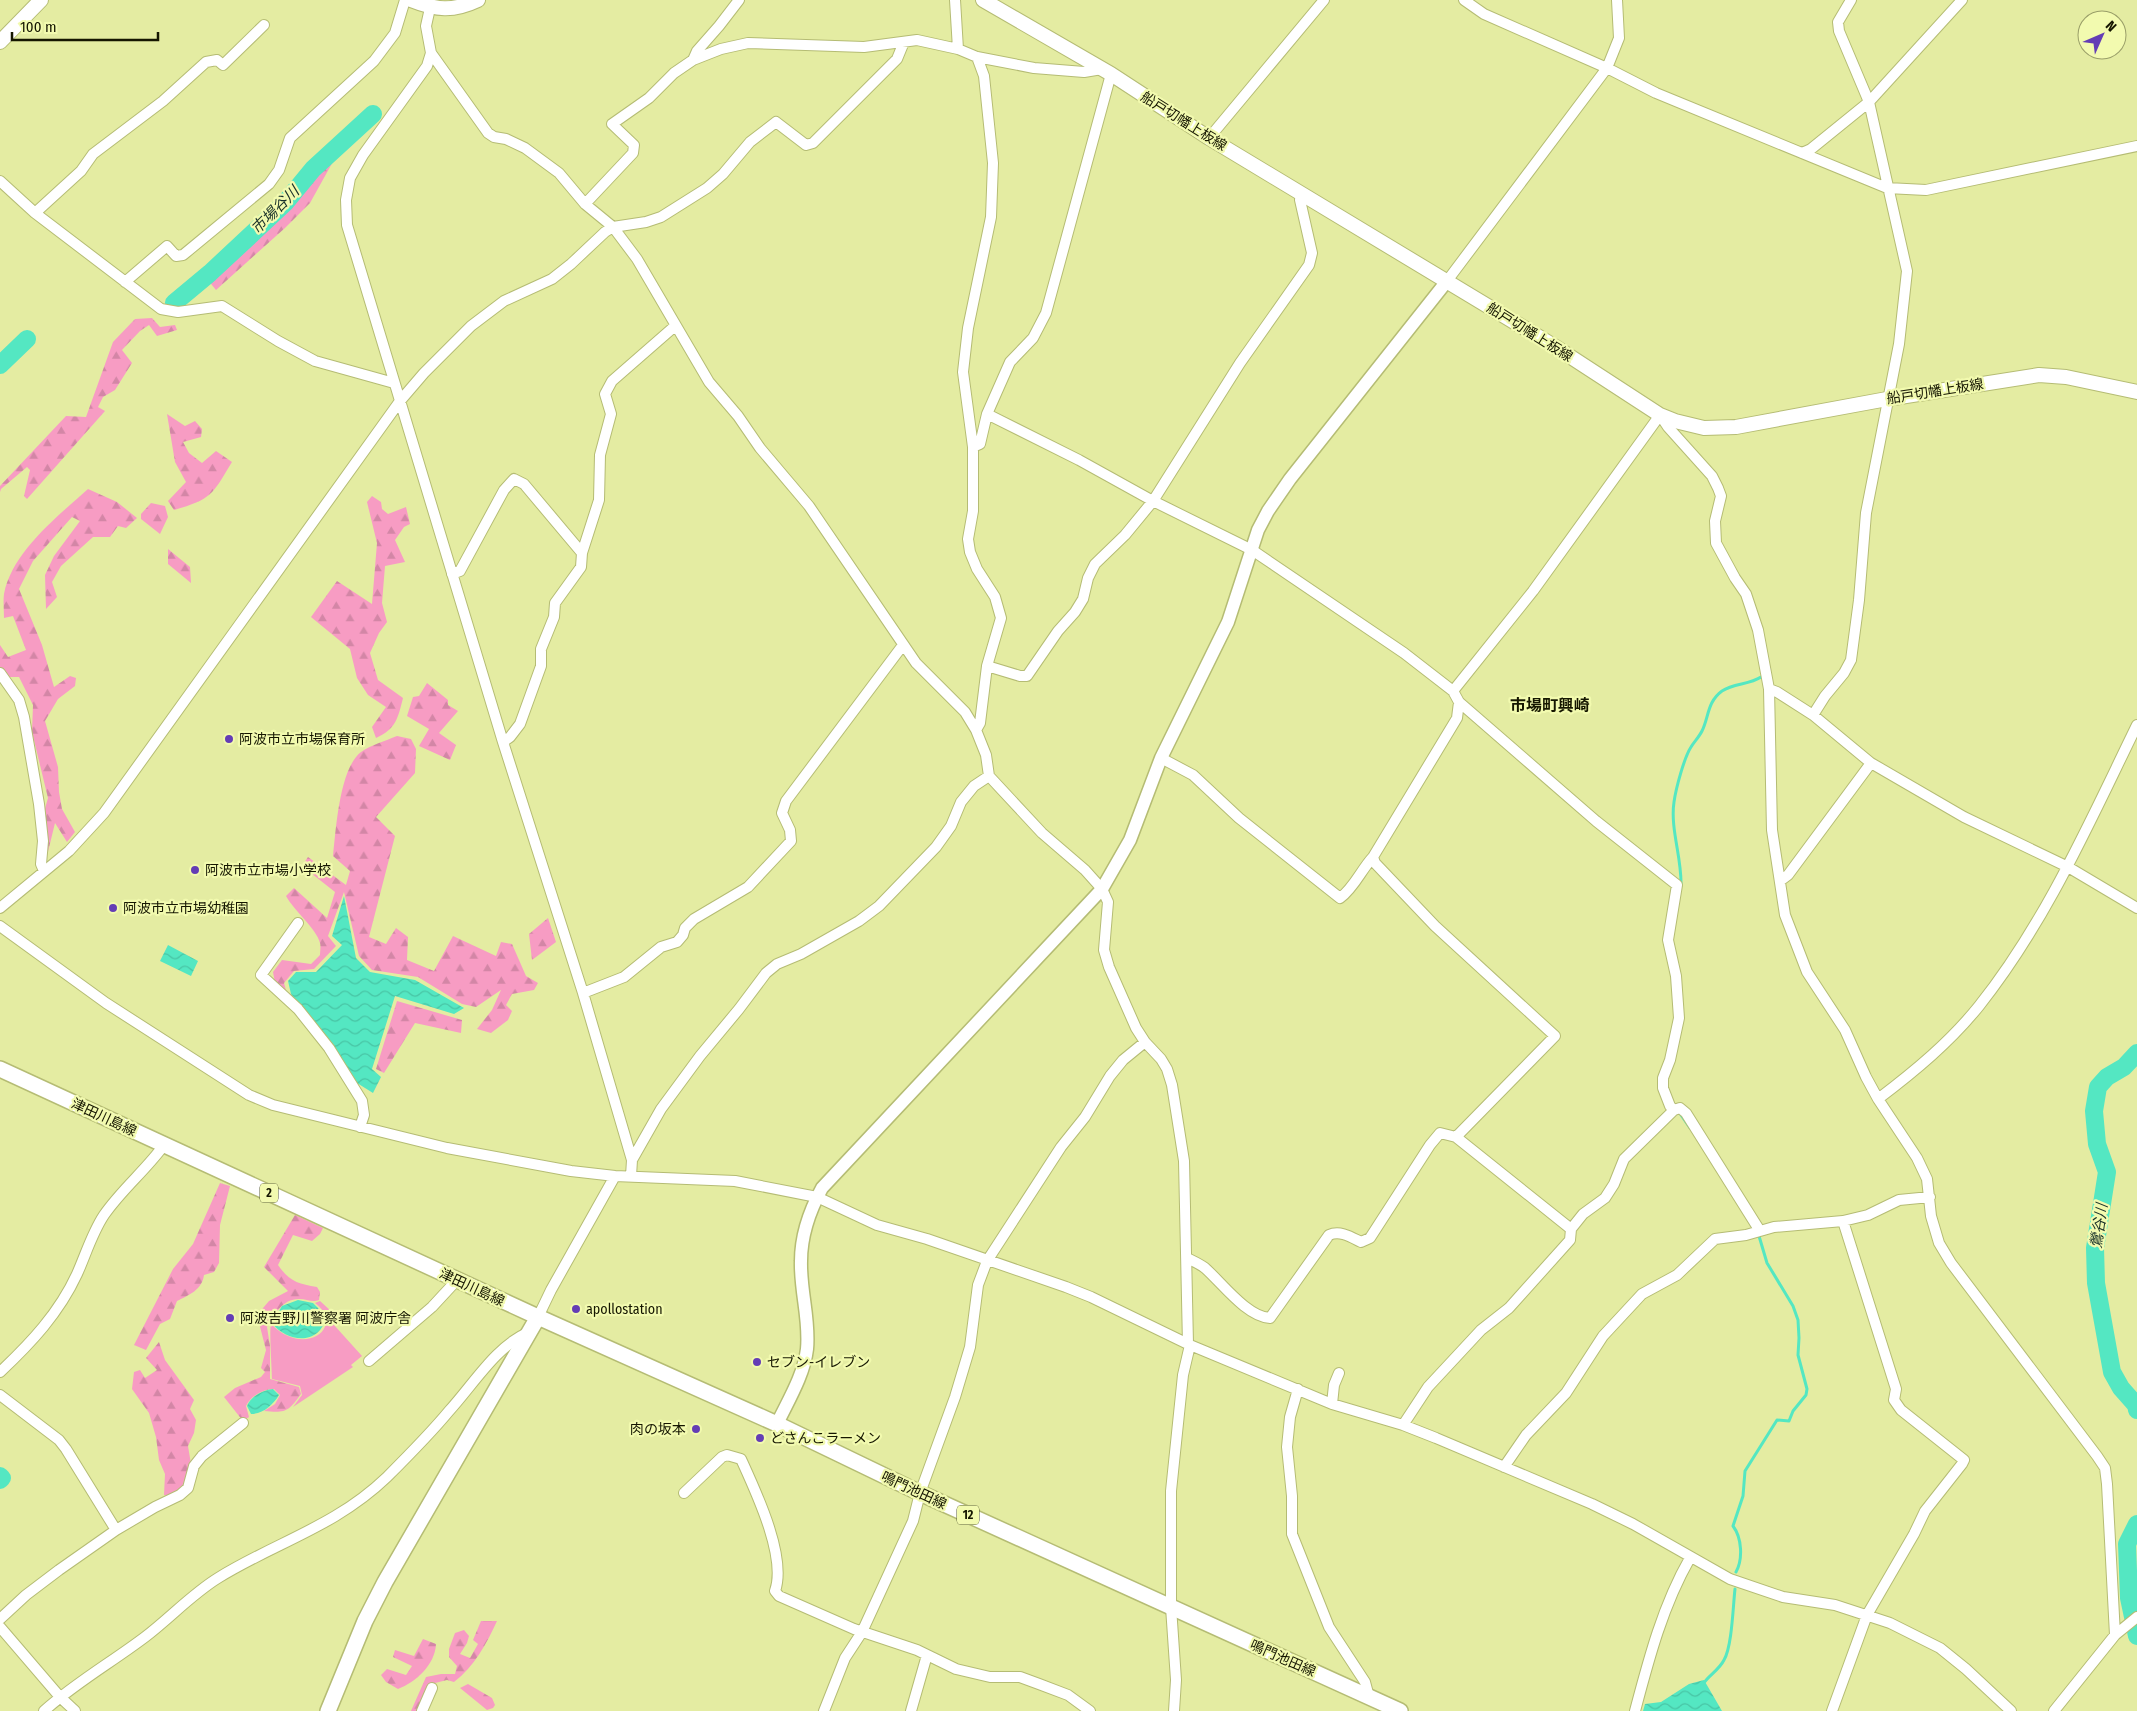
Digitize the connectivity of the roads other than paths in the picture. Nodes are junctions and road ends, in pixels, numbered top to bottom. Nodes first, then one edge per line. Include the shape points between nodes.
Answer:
1 (41, 0) edge
2 (405, 0) edge
3 (411, 0) edge
4 (478, 0) edge
5 (738, 0) edge
6 (955, 0) edge
7 (983, 0) edge
8 (1324, 0) edge
9 (1464, 0) edge
10 (1617, 0) edge
11 (1851, 0) edge
12 (1962, 0) edge
13 (430, 8) junction
14 (264, 25) dead end
15 (0, 42) edge
16 (904, 42) junction
17 (958, 49) junction
18 (431, 53) junction
19 (978, 57) junction
20 (692, 60) junction
21 (1607, 68) junction
22 (1106, 71) junction
23 (1869, 102) junction
24 (1209, 138) junction
25 (2137, 146) edge
26 (1802, 154) junction
27 (0, 181) edge
28 (1887, 188) junction
29 (1301, 192) junction
30 (585, 204) junction
31 (36, 213) junction
32 (613, 227) junction
33 (1447, 281) junction
34 (125, 282) junction
35 (675, 326) junction
36 (394, 383) junction
37 (2137, 392) edge
38 (1887, 398) junction
39 (400, 401) junction
40 (987, 414) junction
41 (1660, 415) junction
42 (973, 446) junction
43 (1153, 501) junction
44 (1252, 550) junction
45 (582, 553) junction
46 (452, 574) junction
47 (903, 645) junction
48 (987, 666) junction
49 (0, 673) edge
50 (1769, 689) junction
51 (1452, 692) junction
52 (1459, 702) junction
53 (1813, 715) junction
54 (2137, 724) edge
55 (976, 730) junction
56 (503, 742) junction
57 (1161, 758) junction
58 (1871, 763) junction
59 (989, 776) junction
60 (1373, 857) junction
61 (2068, 867) junction
62 (44, 872) junction
63 (1780, 881) junction
64 (1102, 889) junction
65 (0, 908) edge
66 (2137, 908) edge
67 (298, 923) dead end
68 (0, 926) edge
69 (582, 993) junction
70 (1145, 1042) junction
71 (0, 1069) edge
72 (1878, 1099) junction
73 (1676, 1109) junction
74 (360, 1127) junction
75 (1456, 1137) junction
76 (164, 1145) junction
77 (632, 1160) junction
78 (615, 1176) junction
79 (631, 1176) junction
80 (817, 1197) junction
81 (1930, 1197) junction
82 (1843, 1221) junction
83 (1571, 1229) junction
84 (1760, 1231) junction
85 (1187, 1258) junction
86 (986, 1261) junction
87 (457, 1280) junction
88 (538, 1317) junction
89 (530, 1332) junction
90 (1189, 1344) junction
91 (369, 1361) dead end
92 (0, 1372) edge
93 (1339, 1373) dead end
94 (1298, 1389) junction
95 (0, 1395) edge
96 (1332, 1404) junction
97 (244, 1423) dead end
98 (777, 1424) junction
99 (1403, 1426) junction
100 (1504, 1467) junction
101 (684, 1493) dead end
102 (920, 1493) junction
103 (116, 1530) junction
104 (1690, 1558) junction
105 (1171, 1607) junction
106 (1867, 1615) junction
107 (2137, 1617) edge
108 (0, 1619) edge
109 (0, 1626) edge
110 (862, 1632) junction
111 (2115, 1635) junction
112 (927, 1655) junction
113 (432, 1688) dead end
114 (60, 1697) junction
115 (1368, 1697) junction
116 (44, 1711) edge
117 (75, 1711) edge
118 (328, 1711) edge
119 (422, 1711) edge
120 (824, 1711) edge
121 (911, 1711) edge
122 (1090, 1711) edge
123 (1174, 1711) edge
124 (1400, 1711) edge
125 (1635, 1711) edge
126 (1832, 1711) edge
127 (2011, 1711) edge
128 (2054, 1711) edge

1 - 15 main road
2 - 34 street via 395,33 374,61 290,138 279,170 269,184 184,255 176,256 167,246
3 - 13 main road
4 - 13 main road via 450,9
5 - 20 street
6 - 17 street
7 - 22 main road, 船戸切幡上板線
8 - 24 street
9 - 21 street via 1506,25
10 - 21 street via 1619,38
11 - 23 street via 1838,22 1839,31
12 - 23 street
13 - 18 street via 426,26
14 - 31 street via 222,64 217,60 206,62 163,102 93,154 81,171
16 - 17 street via 917,40
16 - 20 street via 864,47 748,44 721,49
16 - 32 street via 897,59 813,143 806,144 776,122 750,142 707,188 661,217
17 - 19 street
18 - 30 street via 488,133 525,148 558,173
18 - 36 street via 427,66 363,155 350,178 346,200 347,225
19 - 22 street via 1034,68
19 - 42 street via 984,76 993,163 991,217 968,328 963,372
20 - 30 street via 649,98 612,124 634,145 632,153
21 - 26 street via 1656,93
21 - 33 street
22 - 24 main road, 船戸切幡上板線
22 - 40 street via 1046,313 1033,338 1010,362
23 - 26 street
23 - 28 street
24 - 29 main road, 船戸切幡上板線
25 - 28 street via 1926,190
26 - 28 street
27 - 31 street
28 - 38 street via 1907,271 1899,344
29 - 33 main road, 船戸切幡上板線
29 - 43 street via 1312,253 1308,264 1240,363
30 - 32 street
31 - 34 street
32 - 35 street via 637,259
32 - 39 street via 552,279 504,301 471,326
33 - 41 main road, 船戸切幡上板線
33 - 44 street via 1290,479 1268,511
34 - 36 street via 161,309 178,312 222,306 315,361
35 - 45 street via 612,381 605,394 611,414 600,454 600,500
35 - 47 street via 709,382 809,506
36 - 39 street
37 - 38 main road, 船戸切幡上板線 via 2066,377 2039,376
38 - 41 main road, 船戸切幡上板線 via 1736,427 1704,428
38 - 53 street via 1866,513 1850,660
39 - 46 street
39 - 62 street via 104,813 69,851
40 - 42 street via 980,444
40 - 43 street
41 - 50 street via 1712,476 1718,488 1721,496 1715,521 1716,543 1749,601
41 - 51 street via 1534,590
42 - 48 street via 970,552 994,596 1001,618
43 - 44 street
43 - 48 street via 1095,564 1083,599 1027,676
44 - 51 street via 1404,653
44 - 57 street via 1228,622
45 - 46 street via 524,484 514,478 504,490 460,571
45 - 56 street via 581,567 555,603 554,617 541,649 541,666 520,724
46 - 56 street
47 - 55 street via 916,663 965,712
47 - 69 street via 786,801 782,813 791,841 758,877 748,887 694,919 677,942 661,947 633,972
48 - 55 street via 980,723
49 - 62 street via 19,700 24,716 39,804
50 - 53 street
50 - 63 street via 1772,830
51 - 52 street
52 - 60 street via 1457,718
52 - 73 street via 1596,821 1677,886 1668,940 1676,976 1679,1018 1662,1088 1670,1106
53 - 58 street
54 - 61 street
55 - 59 street via 986,756
56 - 69 street
57 - 60 street via 1193,775 1239,818 1340,898
57 - 64 street via 1130,840
58 - 61 street via 1964,817
58 - 63 street via 1788,875
59 - 64 street via 1042,833
59 - 77 street via 974,786 936,847 880,906 766,972 660,1109
60 - 75 street via 1375,864 1435,926 1555,1036
61 - 66 street
61 - 72 street via 2008,968 1979,1006 1920,1067
62 - 65 street
63 - 72 street via 1785,915 1807,972 1845,1030
64 - 70 street via 1108,902 1104,950
64 - 80 street via 830,1179
67 - 74 street via 261,975 298,1009 329,1048 362,1101 364,1115
68 - 74 street via 106,1003 249,1095
69 - 77 street
70 - 85 street via 1161,1059 1172,1085 1184,1161
70 - 86 street via 1110,1076
71 - 76 main road, 津田川島線 / 2
72 - 81 street via 1917,1158 1927,1179
73 - 83 street via 1624,1159 1605,1198 1583,1214
73 - 84 street via 1686,1113
74 - 78 street via 447,1148
75 - 83 street
75 - 85 street via 1440,1133 1370,1238 1361,1242 1341,1233 1329,1235 1270,1318 1261,1318 1203,1266
76 - 87 main road, 津田川島線 / 2
76 - 92 street via 104,1215 77,1275 50,1319 32,1342
77 - 79 street
78 - 79 street
78 - 88 street
79 - 80 street via 735,1181
80 - 86 street via 877,1224
80 - 98 street via 802,1238 800,1262 808,1319 807,1351 800,1375
81 - 82 street via 1900,1200 1868,1215
81 - 111 street via 1931,1216 1939,1243 1950,1264 2104,1468
82 - 84 street
82 - 106 street via 1896,1389 1894,1400 1901,1410 1964,1460 1925,1511
83 - 99 street via 1570,1240 1508,1308 1481,1330 1428,1387
84 - 100 street via 1715,1239 1676,1275 1642,1294 1603,1336 1566,1393 1526,1435
85 - 90 street
86 - 90 street via 1091,1297
86 - 102 street via 978,1285 970,1347
87 - 88 main road, 津田川島線 / 2
87 - 91 street via 432,1307
88 - 89 main road
88 - 98 main road, 鳴門池田線 / 12
89 - 114 street via 520,1336 498,1355 386,1478 355,1504 327,1522 218,1578 146,1637
89 - 118 main road via 385,1582 365,1621
90 - 94 street
90 - 105 street via 1171,1491
93 - 96 street
94 - 96 street
94 - 115 street via 1290,1417 1287,1448 1292,1534 1329,1627 1365,1682
95 - 103 street via 66,1449
96 - 99 street
97 - 103 street via 202,1456 194,1466 188,1488 180,1496
98 - 102 main road, 鳴門池田線 / 12
99 - 100 street
100 - 104 street via 1633,1524
101 - 110 street via 722,1457 727,1455 741,1459 768,1522 779,1581 775,1591 779,1596
102 - 105 main road, 鳴門池田線 / 12
102 - 110 street via 913,1521
103 - 108 street via 26,1595
104 - 106 street via 1758,1590 1835,1605
104 - 125 street via 1652,1647
105 - 115 main road, 鳴門池田線 / 12
105 - 123 street via 1176,1680
106 - 126 street
106 - 127 street via 1913,1633 1940,1648
107 - 111 street
109 - 114 street
110 - 112 street
110 - 120 street via 845,1658
111 - 128 street
112 - 121 street
112 - 122 street via 956,1669 990,1677 1020,1677 1068,1695
113 - 119 street
114 - 116 street
114 - 117 street
115 - 124 main road, 鳴門池田線 / 12

